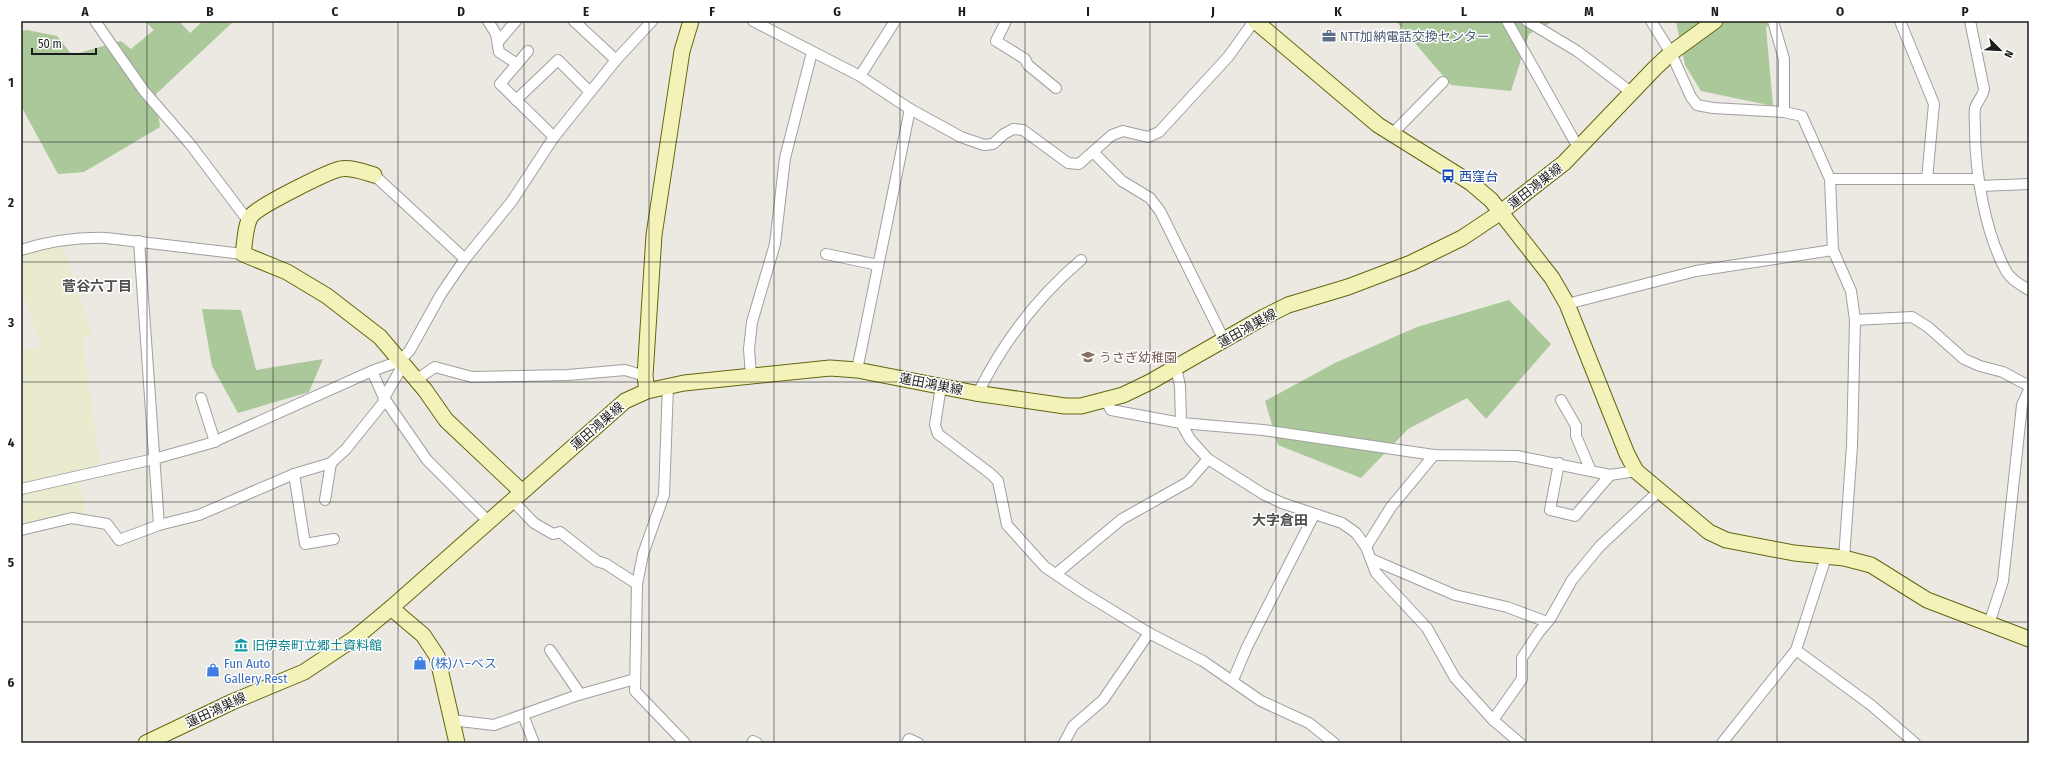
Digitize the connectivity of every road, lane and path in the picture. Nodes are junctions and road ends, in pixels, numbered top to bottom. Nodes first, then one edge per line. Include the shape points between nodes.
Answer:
1 (95, 21) edge
2 (488, 21) edge
3 (516, 21) edge
4 (574, 21) edge
5 (652, 21) edge
6 (691, 21) edge
7 (753, 21) edge
8 (895, 21) edge
9 (1006, 21) edge
10 (1254, 21) edge
11 (1506, 21) edge
12 (1527, 21) edge
13 (1651, 21) edge
14 (1715, 21) edge
15 (1773, 21) edge
16 (1900, 21) edge
17 (1974, 23) edge
18 (498, 42) junction
19 (528, 51) dead end
20 (812, 52) junction
21 (1671, 53) junction
22 (616, 60) junction
23 (517, 64) junction
24 (860, 76) junction
25 (1442, 82) dead end
26 (1056, 88) dead end
27 (590, 92) junction
28 (1631, 92) junction
29 (516, 100) junction
30 (910, 109) junction
31 (1784, 112) junction
32 (1391, 135) junction
33 (554, 137) junction
34 (1579, 149) junction
35 (1094, 153) junction
36 (374, 175) joint
37 (1830, 179) junction
38 (1928, 179) junction
39 (1979, 183) junction
40 (2029, 184) edge
41 (1501, 212) junction
42 (249, 222) junction
43 (139, 241) junction
44 (21, 250) edge
45 (1833, 250) junction
46 (243, 254) junction
47 (826, 254) dead end
48 (465, 259) junction
49 (1081, 260) dead end
50 (878, 265) junction
51 (2029, 290) edge
52 (1567, 304) junction
53 (1855, 320) junction
54 (1224, 340) junction
55 (401, 363) junction
56 (1176, 367) junction
57 (857, 370) junction
58 (372, 371) junction
59 (645, 376) junction
60 (752, 376) junction
61 (416, 380) junction
62 (668, 386) junction
63 (941, 386) junction
64 (2029, 386) edge
65 (2029, 390) edge
66 (647, 391) junction
67 (978, 393) junction
68 (200, 398) dead end
69 (384, 398) junction
70 (1561, 400) dead end
71 (1106, 401) junction
72 (1181, 423) junction
73 (215, 442) junction
74 (1434, 455) junction
75 (154, 459) junction
76 (1208, 459) junction
77 (331, 463) junction
78 (1559, 464) junction
79 (1591, 471) junction
80 (1636, 471) junction
81 (294, 474) junction
82 (1610, 475) junction
83 (21, 489) edge
84 (1660, 490) junction
85 (517, 496) junction
86 (325, 500) dead end
87 (1314, 515) junction
88 (488, 521) junction
89 (158, 524) junction
90 (21, 530) edge
91 (334, 539) dead end
92 (1366, 547) junction
93 (1826, 557) junction
94 (1844, 558) junction
95 (1371, 559) junction
96 (1057, 574) junction
97 (637, 584) junction
98 (391, 608) junction
99 (1547, 622) junction
100 (1989, 624) junction
101 (1149, 633) junction
102 (2029, 639) edge
103 (550, 650) dead end
104 (1796, 650) junction
105 (635, 678) junction
106 (1232, 680) junction
107 (580, 694) junction
108 (523, 715) junction
109 (451, 720) junction
110 (1493, 720) junction
111 (146, 743) edge
112 (457, 743) edge
113 (534, 743) edge
114 (685, 743) edge
115 (907, 743) edge
116 (918, 743) edge
117 (1064, 743) edge
118 (1334, 743) edge
119 (1519, 743) edge
120 (1722, 743) edge
121 (1915, 743) edge

1 - 42 street via 144,91 190,144
2 - 18 street
3 - 18 street
4 - 22 street
5 - 22 street
6 - 59 street via 681,58 654,236
7 - 20 street
8 - 24 street
9 - 26 street via 996,41 1025,59 1028,66
10 - 32 street
10 - 35 street via 1224,63 1160,132 1148,137 1124,131 1112,135
11 - 34 street
12 - 28 street via 1576,51
13 - 21 street
14 - 21 street, 蓮田鴻巣線
15 - 31 street via 1784,58
16 - 38 street via 1934,104
17 - 39 street via 1984,89 1984,96 1976,107 1975,153
18 - 23 street via 499,52
19 - 23 street
20 - 24 street
20 - 60 street via 785,158 775,244 752,322 749,349
21 - 28 street, 蓮田鴻巣線
21 - 31 street via 1691,97 1697,104 1713,108
22 - 27 street
23 - 29 street via 500,84
24 - 30 street
25 - 32 street
27 - 29 street via 558,60
27 - 33 street
28 - 34 street, 蓮田鴻巣線
29 - 33 street
30 - 35 street via 984,145 993,144 1013,129 1023,130 1068,163 1079,164
30 - 50 street
31 - 37 street via 1802,116
32 - 41 street via 1471,183
33 - 48 street via 512,201
34 - 41 street, 蓮田鴻巣線
35 - 54 street via 1122,181 1150,198 1160,211
36 - 42 street via 358,170 341,169 268,203 252,215
36 - 48 street
37 - 38 street
37 - 45 street
38 - 39 street
39 - 40 street
39 - 51 street via 1992,235 2007,271 2015,282
41 - 52 street via 1552,278
41 - 54 street, 蓮田鴻巣線 via 1462,238 1411,263 1348,287 1288,305
42 - 46 street
43 - 44 street via 84,237 54,241
43 - 46 street
43 - 75 street
45 - 52 street via 1696,271
45 - 53 street via 1851,291
46 - 55 street via 288,272 328,296 380,337
47 - 50 street
48 - 55 street via 441,294
49 - 67 street via 1058,279 1032,309 994,361
50 - 57 street
52 - 80 street
53 - 64 street via 1912,317 1928,327 1964,359 2002,372
53 - 94 street via 1852,446
54 - 56 street, 蓮田鴻巣線
55 - 58 street
55 - 61 street
55 - 69 street
56 - 71 street, 蓮田鴻巣線 via 1123,395
56 - 72 street via 1180,386
57 - 60 street, 蓮田鴻巣線 via 830,368
57 - 63 street, 蓮田鴻巣線
58 - 69 street
58 - 73 street
59 - 61 street via 625,370 568,375 472,377 435,367
59 - 66 street
60 - 62 street, 蓮田鴻巣線
61 - 85 street via 446,420
62 - 66 street, 蓮田鴻巣線
62 - 97 street via 664,495 643,554
63 - 67 street, 蓮田鴻巣線
63 - 96 street via 935,425 938,434 998,481 1007,526 1045,566
65 - 100 street via 2022,405 2003,581
66 - 85 street, 蓮田鴻巣線 via 625,401
67 - 71 street, 蓮田鴻巣線 via 1065,406
68 - 73 street
69 - 77 street via 383,403 346,449
69 - 88 street via 427,460
70 - 79 street via 1576,426 1576,436
71 - 72 street via 1111,410
72 - 74 street via 1263,430
72 - 76 street via 1190,439
73 - 75 street
74 - 78 street via 1517,456
74 - 92 street via 1391,507
75 - 83 street
75 - 89 street
76 - 87 street via 1263,494 1282,504
76 - 96 street via 1188,482 1122,519
77 - 81 street
77 - 86 street
78 - 79 street
78 - 82 street via 1550,510 1575,516
79 - 82 street
80 - 82 street
80 - 84 street
81 - 89 street via 199,515
81 - 91 street via 305,544
84 - 93 street via 1709,532 1726,540
84 - 99 street via 1600,546 1572,580
85 - 88 street, 蓮田鴻巣線
85 - 97 street via 534,523 554,534 560,532 597,561
87 - 92 street via 1342,523 1356,533
87 - 106 street
88 - 98 street, 蓮田鴻巣線
89 - 90 street via 119,540 108,524 72,518
92 - 95 street
93 - 94 street
93 - 104 street
94 - 100 street via 1870,565 1927,600
95 - 99 street via 1455,595 1507,607
95 - 110 street via 1376,573 1427,628 1455,678
96 - 101 street
97 - 105 street
98 - 109 street via 423,635 437,656
98 - 111 street, 蓮田鴻巣線 via 355,638 304,672 232,702
99 - 110 street via 1522,658 1522,679
100 - 102 street
101 - 106 street via 1203,661
101 - 117 street via 1103,700 1073,726
103 - 107 street
104 - 120 street
104 - 121 street via 1872,705
105 - 107 street
105 - 114 street via 635,691
106 - 118 street via 1261,701 1308,724
107 - 108 street
108 - 109 street via 494,725
108 - 113 street
109 - 112 street
110 - 119 street
115 - 116 street via 909,739

